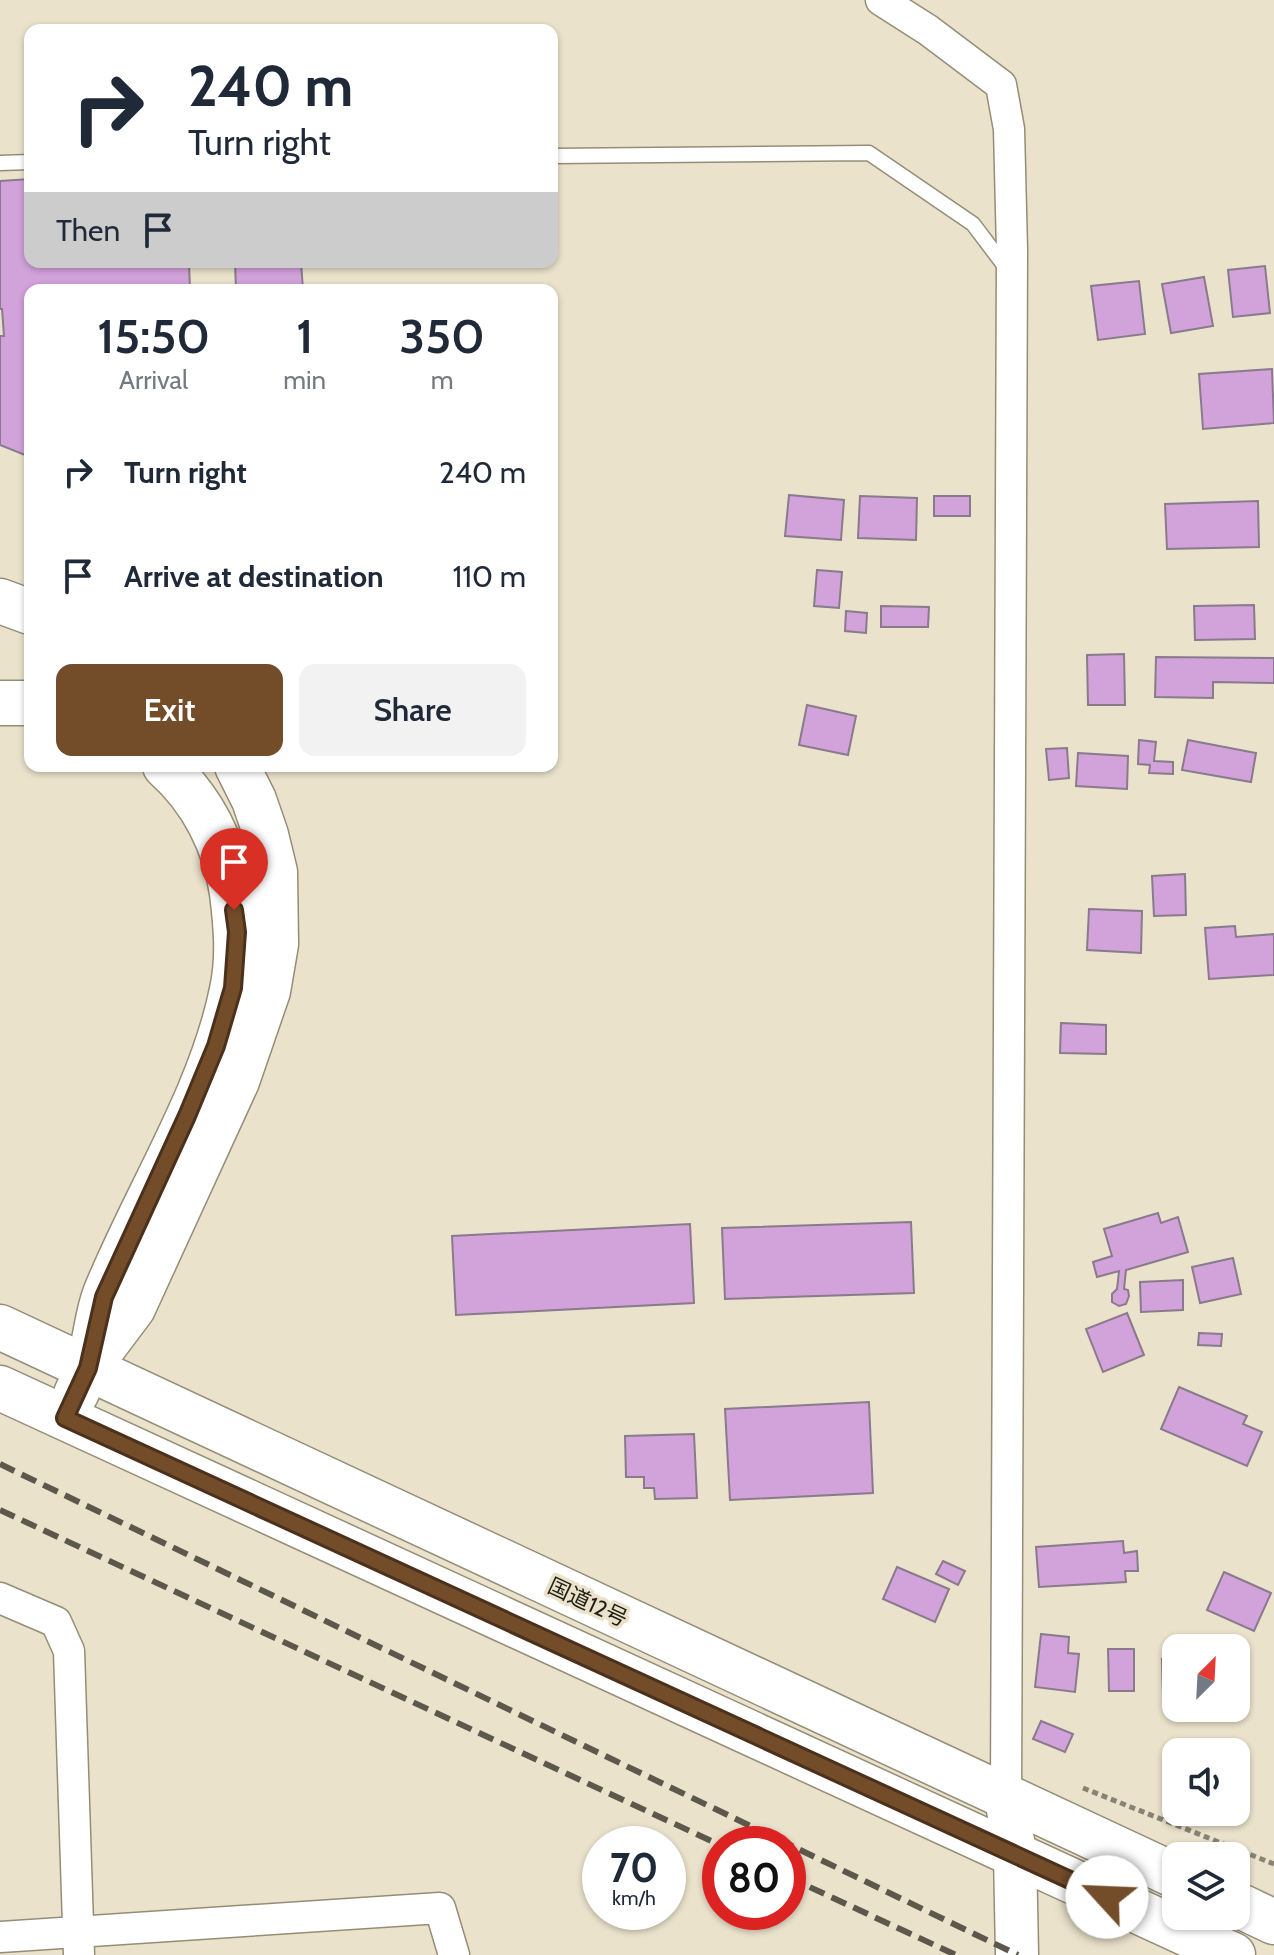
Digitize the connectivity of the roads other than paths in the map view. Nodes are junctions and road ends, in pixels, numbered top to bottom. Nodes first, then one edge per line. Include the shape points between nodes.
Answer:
1 (881, 0) edge
2 (558, 156) edge
3 (24, 162) edge
4 (0, 163) edge
5 (1012, 274) junction
6 (0, 601) edge
7 (24, 610) edge
8 (0, 703) edge
9 (24, 703) edge
10 (171, 772) edge
11 (240, 772) edge
12 (0, 1327) edge
13 (88, 1368) junction
14 (0, 1388) edge
15 (65, 1418) junction
16 (0, 1598) edge
17 (1006, 1798) junction
18 (1015, 1853) junction
19 (1162, 1870) edge
20 (1250, 1911) edge
21 (1274, 1922) edge
22 (0, 1937) edge
23 (78, 1943) edge
24 (454, 1955) edge
25 (1017, 1955) edge
26 (1233, 1955) edge

1 - 5 street via 1001,85 1009,129
2 - 5 lane via 869,153 973,224
3 - 4 lane
5 - 17 street
6 - 7 highway
8 - 9 highway
10 - 13 highway via 210,820 228,868 237,932 233,988 187,1116 104,1297
11 - 13 highway via 275,872 276,944 268,991 237,1081 133,1308
12 - 13 highway, 国道12号
13 - 15 highway
13 - 17 highway, 国道12号
14 - 15 highway
15 - 18 highway
16 - 23 street via 56,1622 69,1651
17 - 18 street
17 - 19 highway, 国道12号
18 - 25 street
18 - 26 highway
20 - 21 highway
22 - 23 street
23 - 24 street via 440,1908

